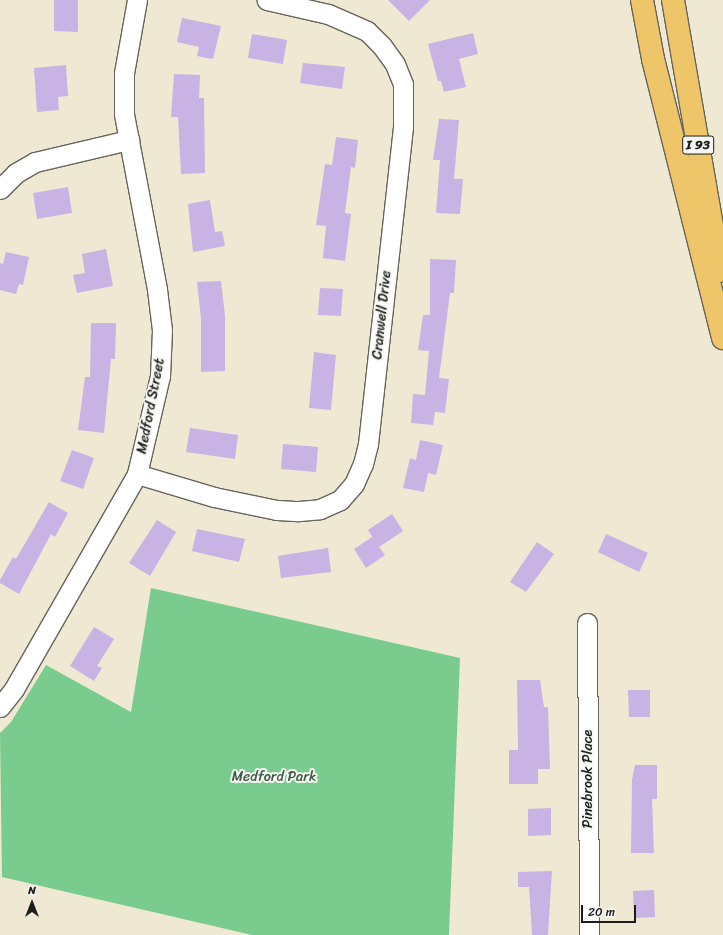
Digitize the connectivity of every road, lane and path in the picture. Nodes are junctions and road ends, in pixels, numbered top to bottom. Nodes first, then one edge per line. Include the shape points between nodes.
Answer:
1 (137, 0) edge
2 (267, 0) edge
3 (642, 0) edge
4 (673, 0) edge
5 (129, 140) junction
6 (0, 188) edge
7 (723, 290) edge
8 (723, 338) edge
9 (137, 474) junction
10 (588, 623) dead end
11 (0, 708) edge
12 (589, 935) edge

1 - 5 street, Medford Street via 124,73 124,114
2 - 9 street, Cranwell Drive via 328,14 367,31 395,64 403,84 403,127 368,444 363,464 354,484 340,500 320,509 299,511 277,510 214,496
3 - 8 highway via 653,59
4 - 7 highway, I 93
5 - 6 street via 35,162 16,173
5 - 9 street, Medford Street via 162,330 160,376
9 - 11 street, Medford Street via 14,689
10 - 12 street, Pinebrook Place

